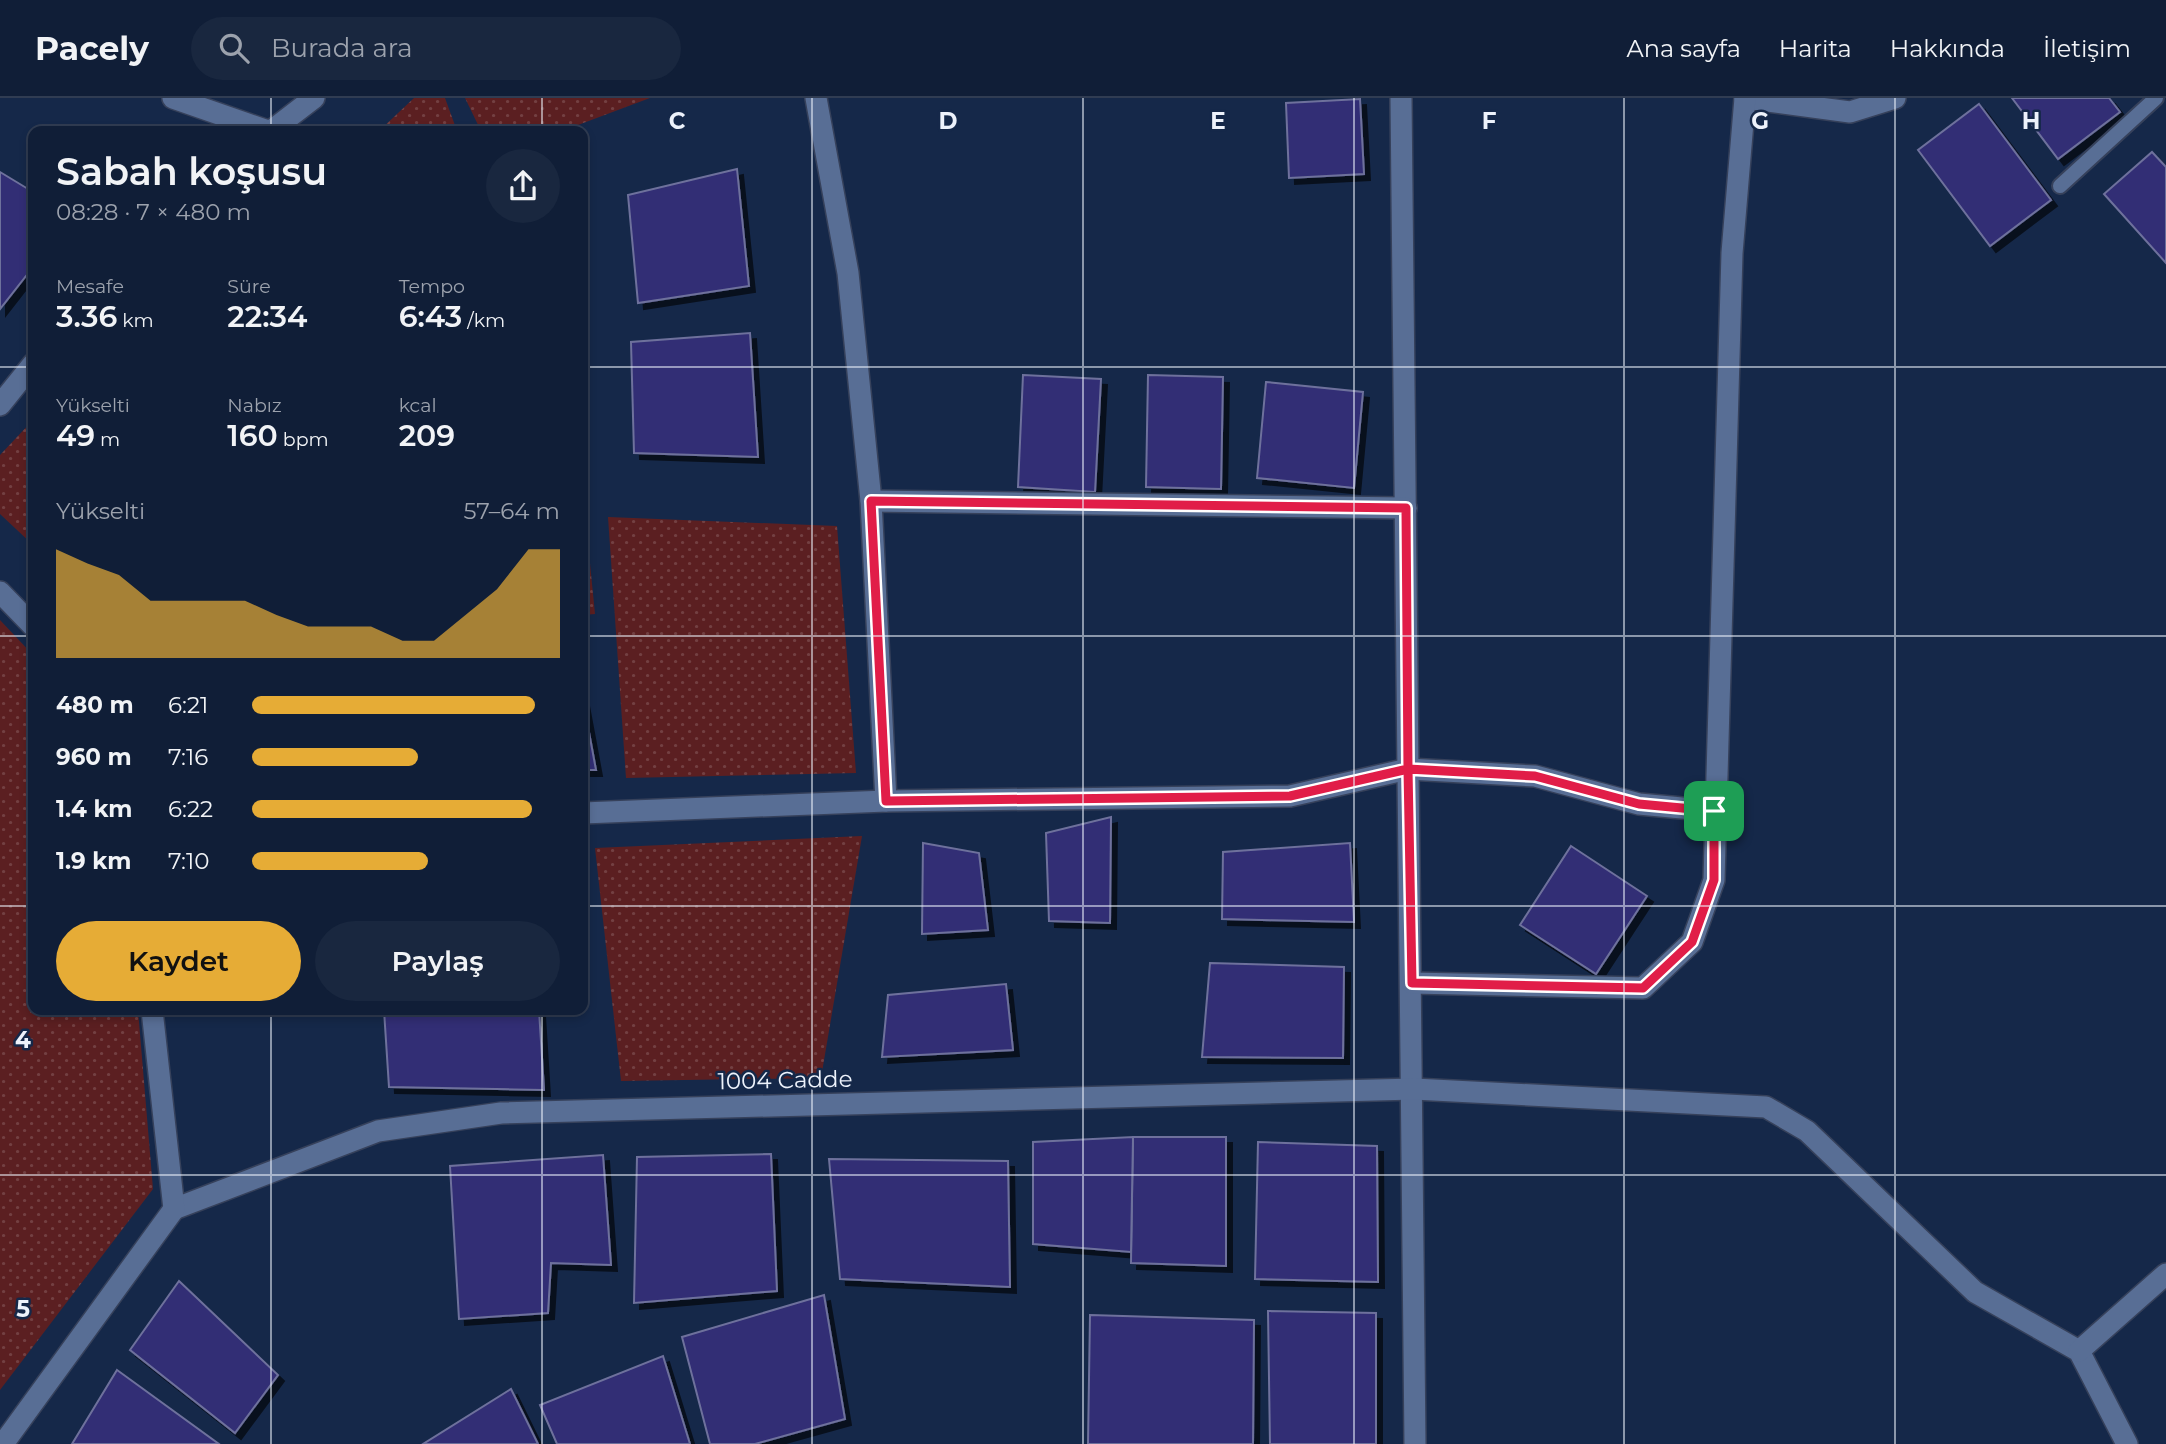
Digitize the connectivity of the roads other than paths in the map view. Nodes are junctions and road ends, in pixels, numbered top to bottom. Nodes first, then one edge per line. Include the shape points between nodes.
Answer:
1 (173, 98) edge
2 (314, 98) edge
3 (816, 98) edge
4 (1401, 98) edge
5 (1745, 98) edge
6 (1895, 98) edge
7 (2156, 98) edge
8 (255, 126) edge
9 (277, 126) edge
10 (2060, 186) dead end
11 (28, 370) edge
12 (0, 405) edge
13 (871, 501) junction
14 (1406, 508) junction
15 (0, 592) edge
16 (28, 621) edge
17 (1408, 769) junction
18 (886, 801) junction
19 (1714, 811) junction
20 (588, 813) edge
21 (1412, 983) junction
22 (153, 1015) edge
23 (1413, 1089) junction
24 (174, 1209) junction
25 (2166, 1274) edge
26 (2079, 1351) junction
27 (3, 1444) edge
28 (1415, 1444) edge
29 (2127, 1444) edge

1 - 8 street
2 - 9 street
3 - 13 street via 848,273
4 - 14 street
5 - 6 street via 1850,112
5 - 19 street via 1732,253
7 - 10 lane
11 - 12 street
13 - 14 street
13 - 18 street
14 - 17 street
15 - 16 street
17 - 18 street via 1290,796
17 - 19 street via 1535,776 1639,804
17 - 21 street
18 - 20 street
19 - 21 street via 1714,880 1692,942 1643,988
21 - 23 street
22 - 24 street
23 - 24 street, 1004 Cadde via 501,1113 378,1132
23 - 26 street, 1004 Cadde via 1766,1107 1807,1131 1975,1292
23 - 28 street
24 - 27 street
25 - 26 street
26 - 29 street

